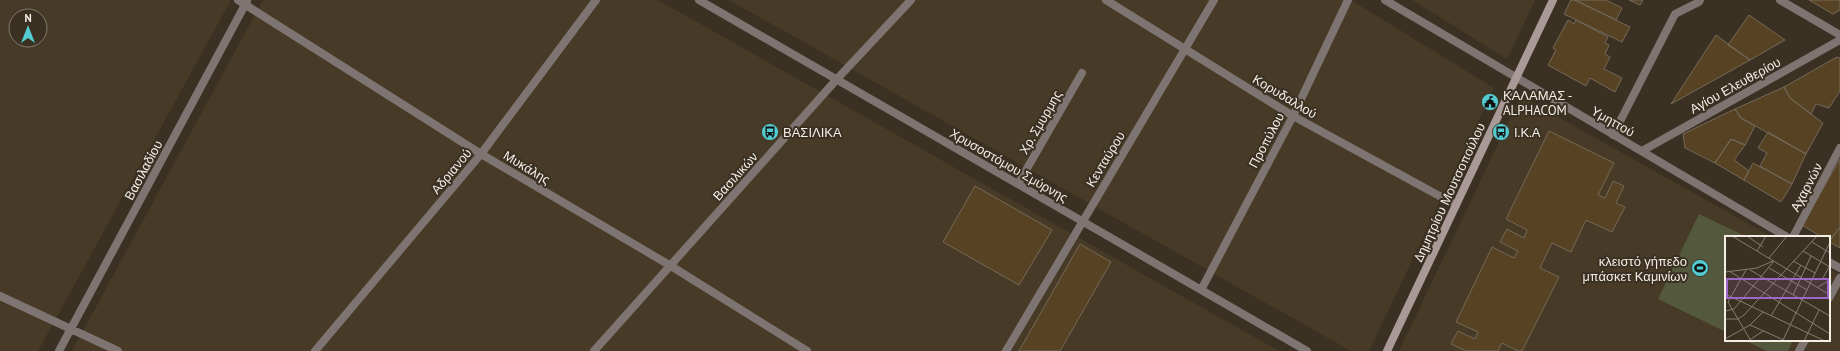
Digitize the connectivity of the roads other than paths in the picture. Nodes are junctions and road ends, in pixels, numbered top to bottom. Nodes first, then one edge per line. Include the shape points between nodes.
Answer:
1 (596, 0) edge
2 (698, 0) edge
3 (911, 0) edge
4 (1106, 0) edge
5 (1214, 0) edge
6 (1348, 0) edge
7 (1385, 0) edge
8 (1553, 0) edge
9 (1700, 0) edge
10 (1780, 0) edge
11 (243, 2) edge
12 (1840, 36) edge
13 (1840, 40) edge
14 (1186, 49) junction
15 (1082, 73) dead end
16 (1516, 78) junction
17 (837, 79) junction
18 (1293, 116) junction
19 (1613, 135) junction
20 (1840, 148) edge
21 (1642, 152) junction
22 (481, 154) junction
23 (1018, 184) junction
24 (1456, 205) junction
25 (1082, 221) junction
26 (1785, 236) edge
27 (1794, 236) edge
28 (1830, 263) edge
29 (671, 266) junction
30 (1840, 268) edge
31 (1840, 278) edge
32 (1201, 290) junction
33 (0, 296) edge
34 (1830, 296) edge
35 (71, 329) junction
36 (1804, 341) edge
37 (59, 351) edge
38 (118, 351) edge
39 (315, 351) edge
40 (594, 351) edge
41 (807, 351) edge
42 (1006, 351) edge
43 (1307, 351) edge
44 (1387, 351) edge
45 (1799, 351) edge

1 - 22 street, Αδριανού
2 - 17 street, Χρυσοστόμου Σμύρνης
3 - 17 street, Βασιλικών
4 - 14 street, Κορυδαλλού
5 - 14 street, Κενταύρου
6 - 18 street, Προπύλου
7 - 16 street, Υμηττού
8 - 16 street, Δημητρίου Μουτσοπούλου
9 - 19 street via 1675,14
10 - 12 street
11 - 22 street, Μυκάλης
11 - 35 street, Βασιλαδίου
13 - 21 street, Αγίου Ελευθερίου
14 - 18 street, Κορυδαλλού
14 - 25 street, Κενταύρου
15 - 23 street, Χρ. Σμυρμης
16 - 19 street, Υμηττού
16 - 24 street, Δημητρίου Μουτσοπούλου
17 - 23 street, Χρυσοστόμου Σμύρνης
17 - 29 street, Βασιλικών
18 - 24 street, Κορυδαλλού
18 - 32 street, Προπύλου
19 - 21 street, Υμηττού
20 - 27 street, Αχαρνών
21 - 26 street, Υμηττού
22 - 29 street, Μυκάλης
22 - 39 street, Αδριανού
23 - 25 street, Χρυσοστόμου Σμύρνης
24 - 44 street, Δημητρίου Μουτσοπούλου
25 - 32 street, Χρυσοστόμου Σμύρνης
25 - 42 street, Κενταύρου
28 - 30 street
29 - 40 street, Βασιλικών
29 - 41 street, Μυκάλης
31 - 34 street
32 - 43 street, Χρυσοστόμου Σμύρνης
33 - 35 street
35 - 37 street, Βασιλαδίου
35 - 38 street
36 - 45 street

